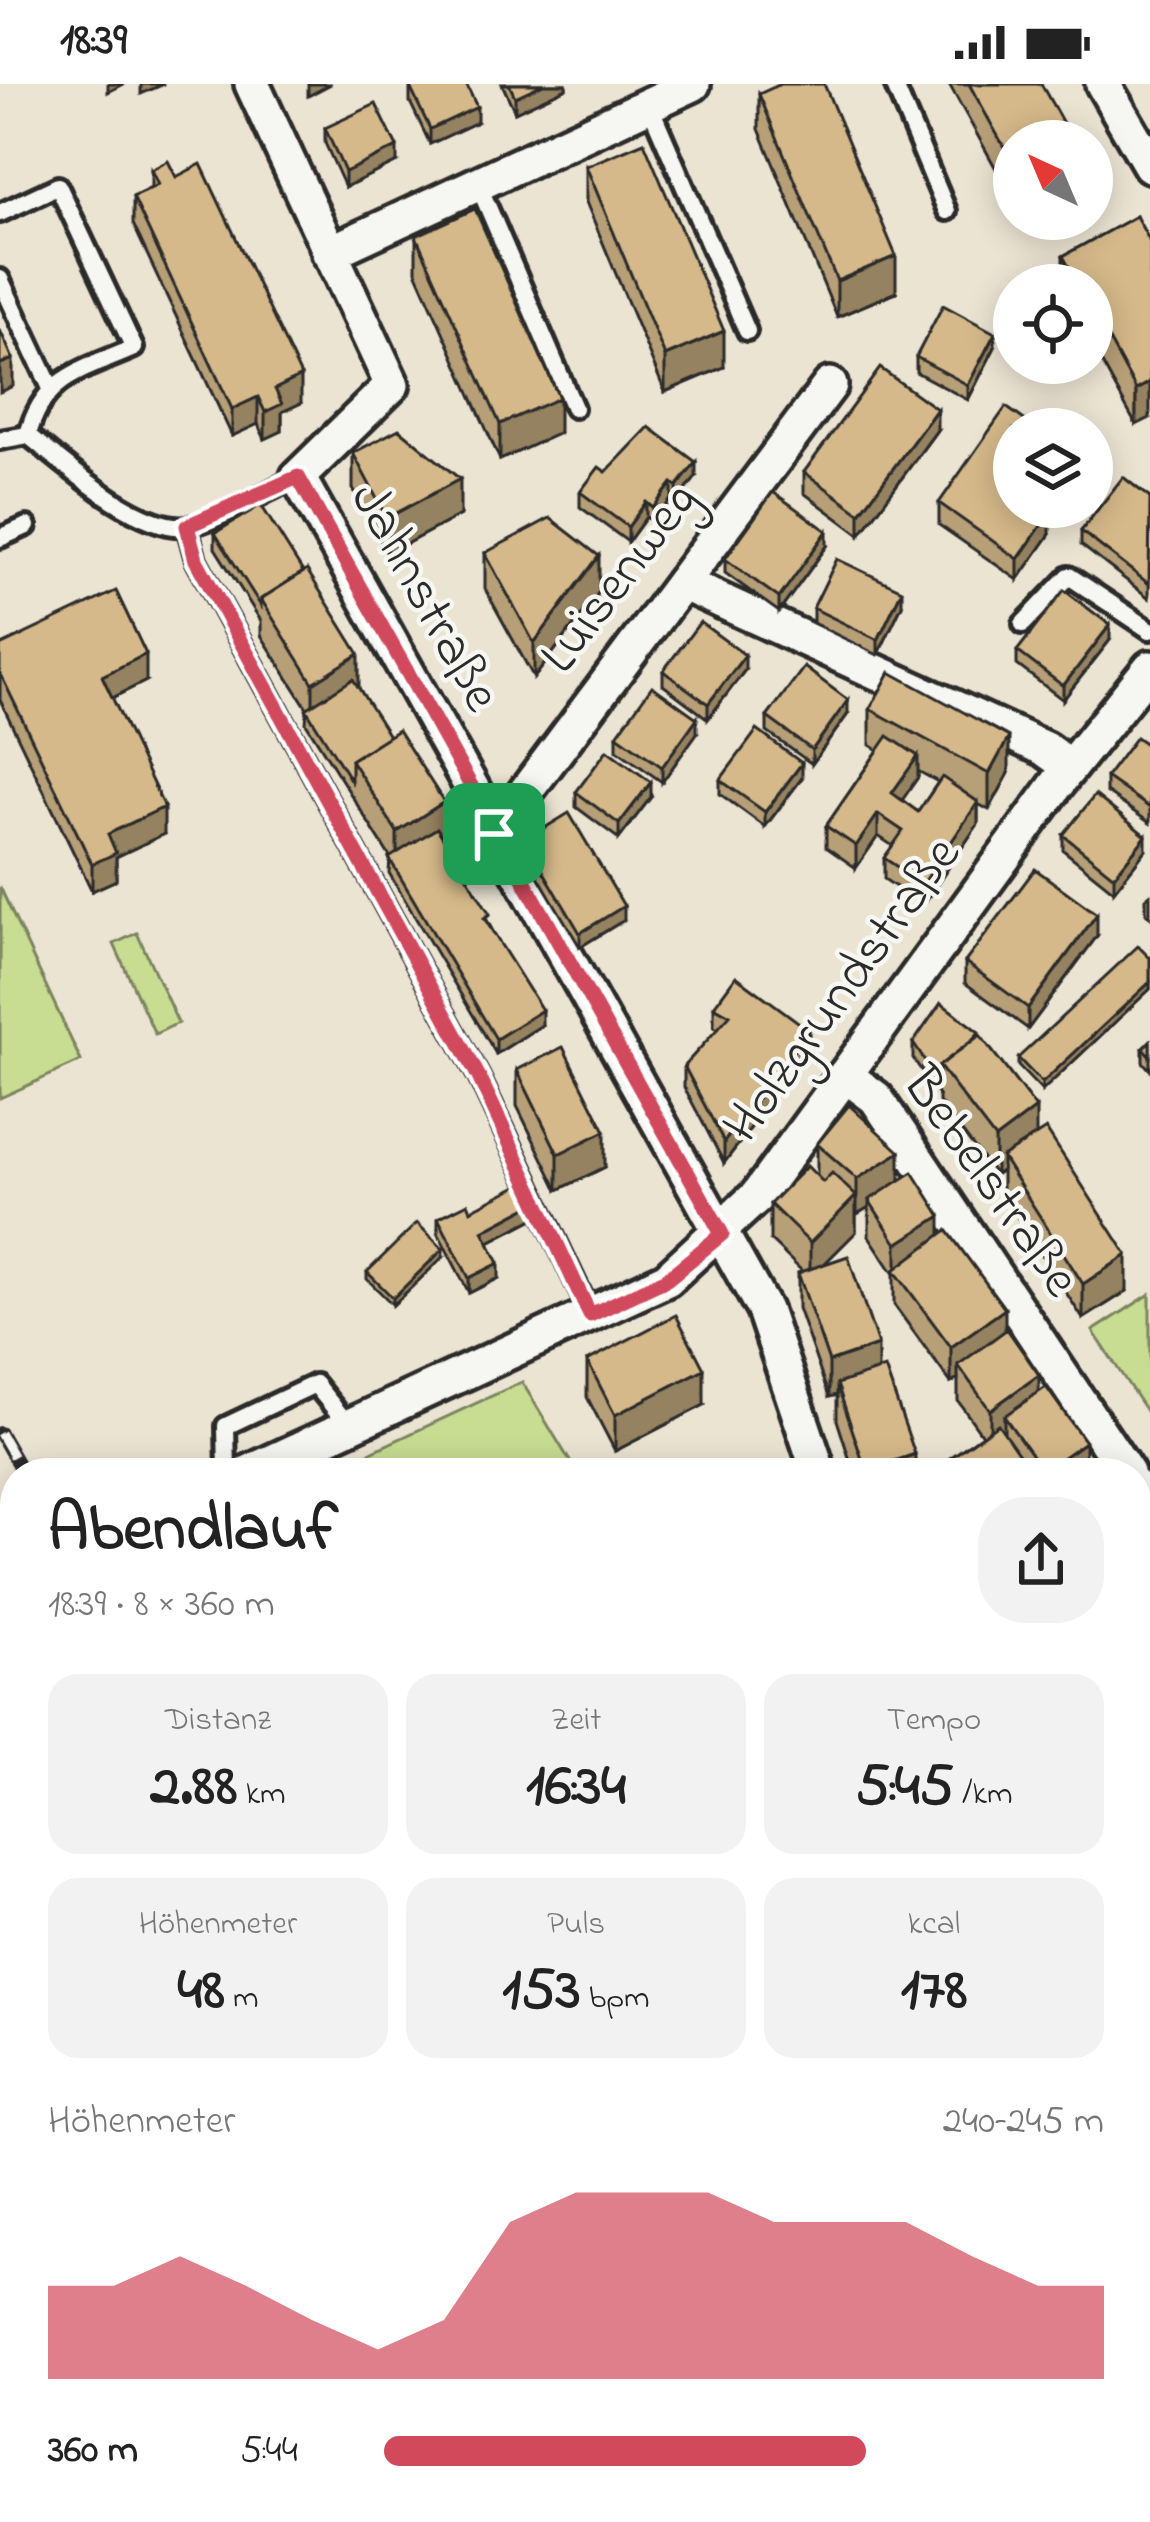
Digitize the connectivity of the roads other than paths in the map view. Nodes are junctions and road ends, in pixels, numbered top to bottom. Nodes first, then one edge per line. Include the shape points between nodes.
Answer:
1 (252, 84) edge
2 (894, 84) edge
3 (1103, 84) edge
4 (673, 91) edge
5 (1150, 165) edge
6 (478, 184) junction
7 (947, 211) dead end
8 (0, 213) edge
9 (329, 253) junction
10 (0, 279) edge
11 (747, 331) dead end
12 (830, 385) dead end
13 (50, 386) junction
14 (574, 408) dead end
15 (28, 435) junction
16 (0, 440) edge
17 (298, 477) junction
18 (27, 526) dead end
19 (187, 526) junction
20 (0, 538) edge
21 (682, 583) junction
22 (1023, 624) dead end
23 (1150, 631) edge
24 (1150, 668) edge
25 (1070, 767) junction
26 (494, 834) junction
27 (845, 1075) junction
28 (722, 1234) junction
29 (590, 1315) junction
30 (349, 1426) junction
31 (227, 1458) edge
32 (280, 1458) edge
33 (814, 1458) edge
34 (1117, 1458) edge

1 - 9 street, Jahnstraße
2 - 7 lane
3 - 5 street
4 - 6 street
4 - 11 lane
6 - 9 street
6 - 14 lane
8 - 13 lane via 58,186 134,348
9 - 17 street, Jahnstraße via 392,385
10 - 13 lane
12 - 21 street, Luisenweg
13 - 15 lane
15 - 16 lane
15 - 19 lane via 96,489
17 - 19 lane
17 - 26 street, Jahnstraße
18 - 20 lane
19 - 29 lane via 196,560 479,1077
21 - 25 street
21 - 26 street, Luisenweg
22 - 23 lane via 1069,576
24 - 25 street, Holzgrundstraße
25 - 27 street, Holzgrundstraße
26 - 28 street, Jahnstraße
27 - 28 street, Holzgrundstraße
27 - 34 street, Bebelstraße via 876,1098
28 - 29 street, Holzgrundstraße via 667,1279
28 - 33 street, Jahnstraße via 764,1310
29 - 30 street, Holzgrundstraße
30 - 31 lane via 315,1384 226,1426
30 - 32 street, Holzgrundstraße

